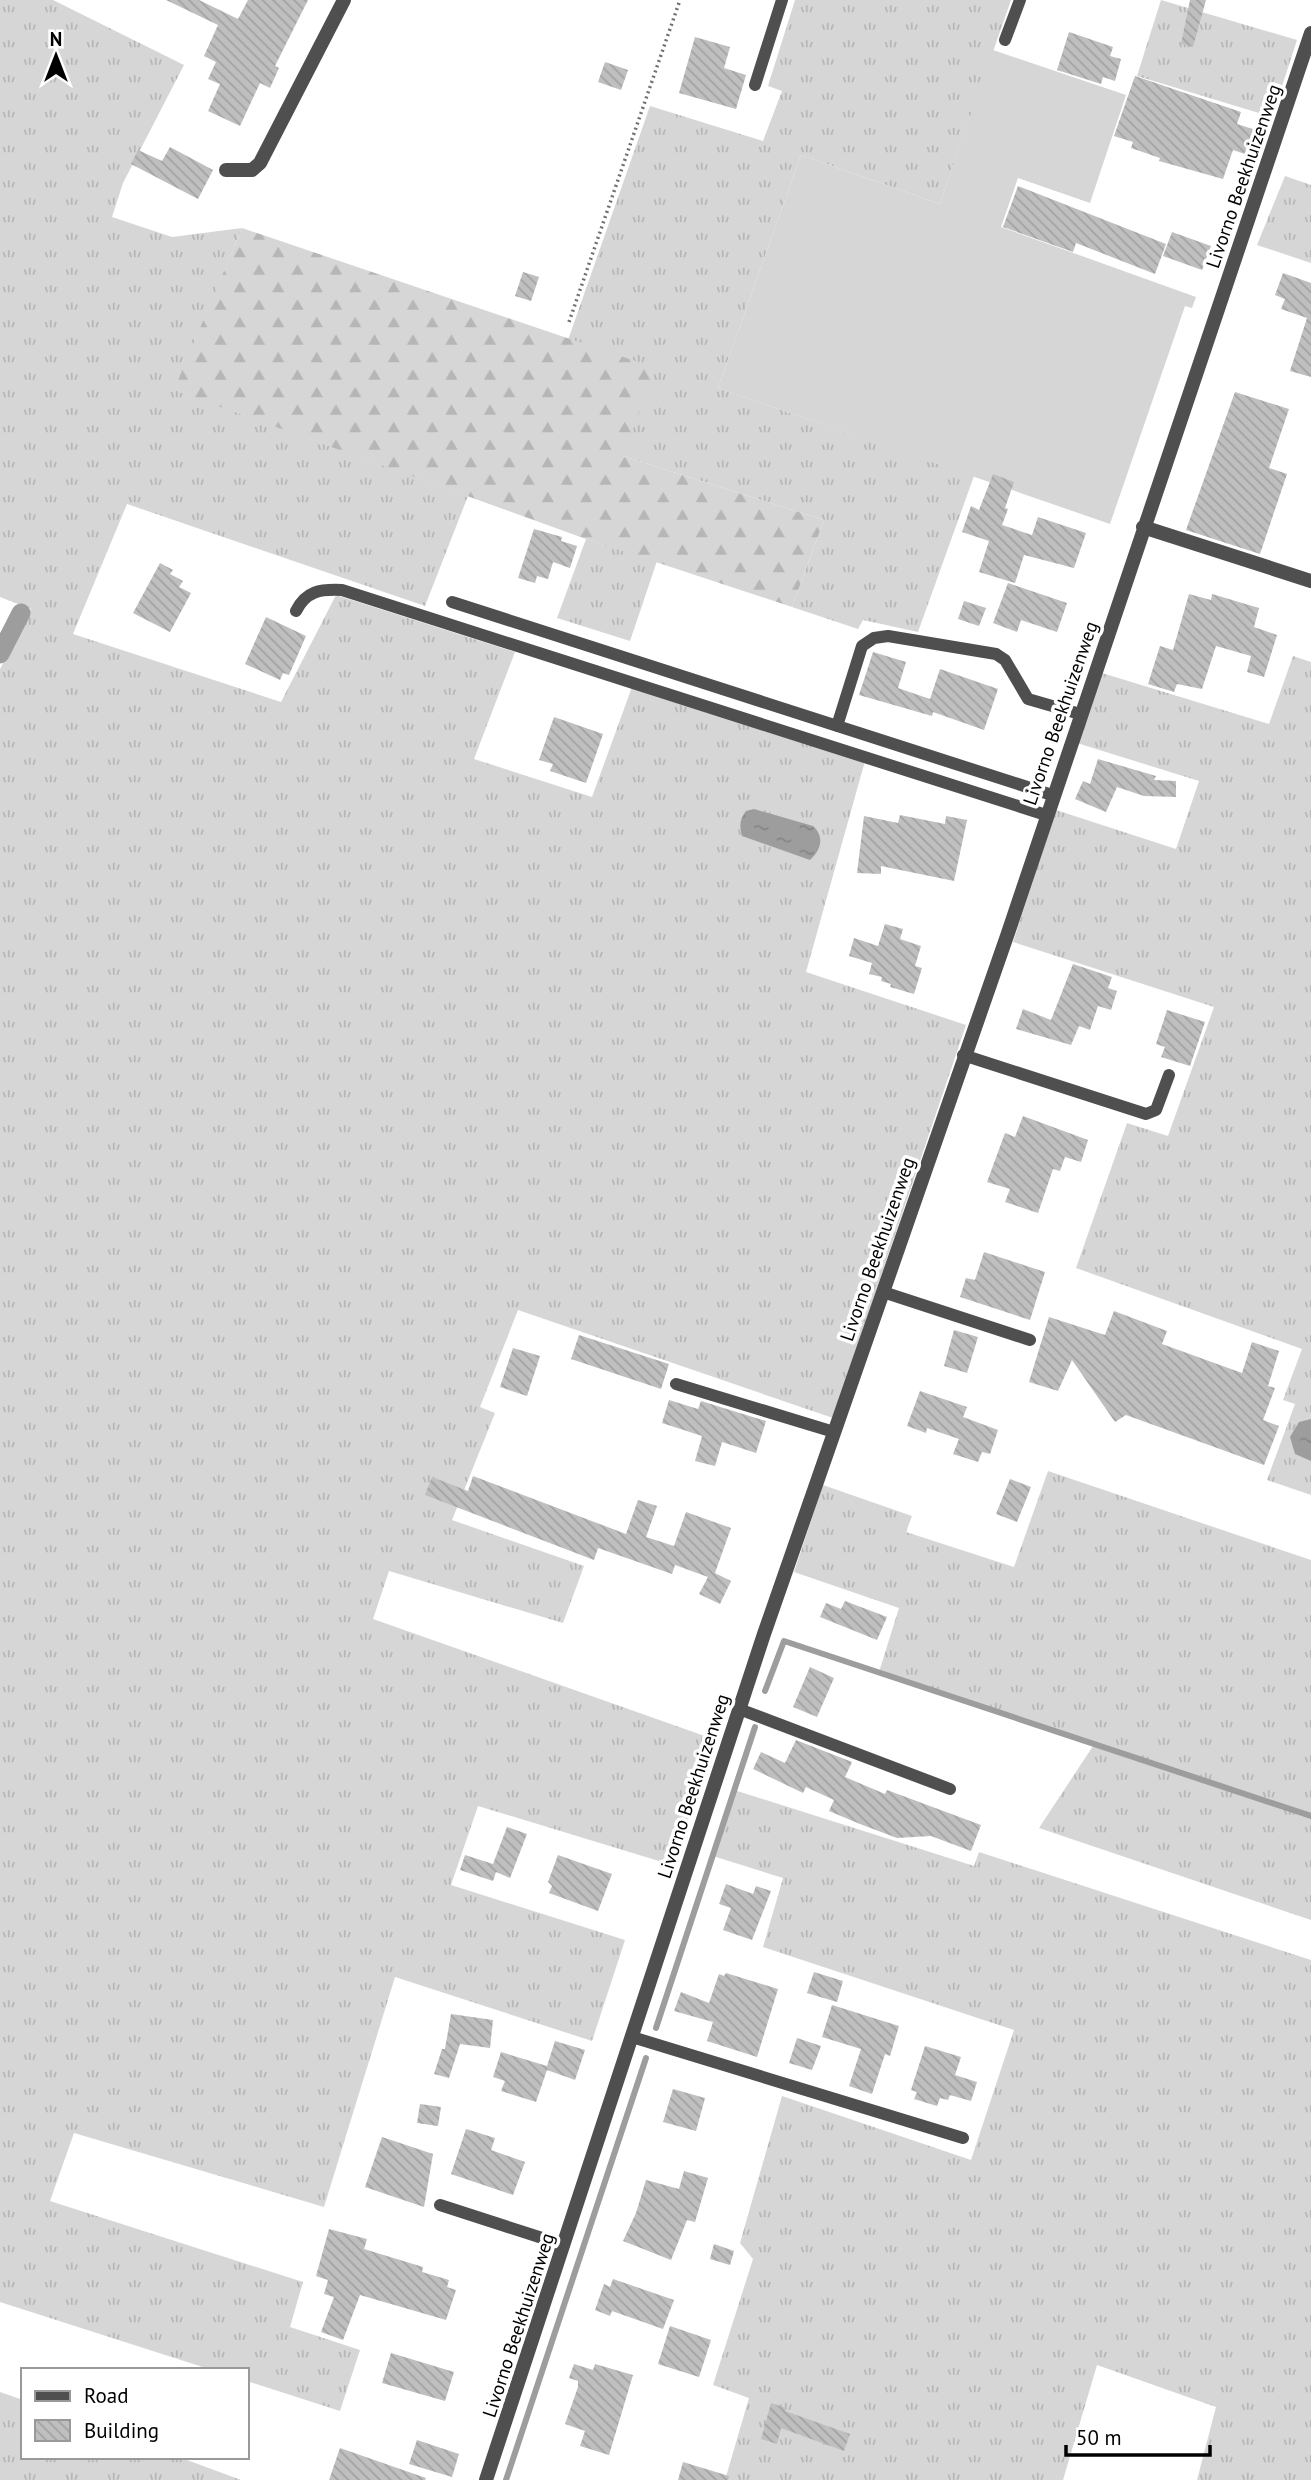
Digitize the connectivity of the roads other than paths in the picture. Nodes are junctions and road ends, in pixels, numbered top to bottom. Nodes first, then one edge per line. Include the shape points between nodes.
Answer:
1 (344, 0) edge
2 (782, 0) edge
3 (1020, 0) edge
4 (1311, 33) edge
5 (1005, 40) dead end
6 (755, 85) dead end
7 (226, 170) dead end
8 (1143, 527) junction
9 (1311, 582) edge
10 (452, 602) dead end
11 (296, 611) dead end
12 (1080, 714) junction
13 (837, 726) junction
14 (1052, 795) junction
15 (1046, 815) junction
16 (963, 1055) junction
17 (1169, 1075) dead end
18 (883, 1292) junction
19 (1030, 1340) dead end
20 (676, 1384) dead end
21 (834, 1432) junction
22 (739, 1709) junction
23 (950, 1789) dead end
24 (632, 2036) junction
25 (963, 2138) dead end
26 (440, 2205) dead end
27 (564, 2245) junction
28 (486, 2480) edge

1 - 7 street via 260,163 252,170
2 - 6 lane
3 - 5 lane
4 - 8 street, Livorno Beekhuizenweg
8 - 9 street
8 - 12 street, Livorno Beekhuizenweg
10 - 13 lane
11 - 15 lane via 310,593 342,590
12 - 13 lane via 1028,699 996,653 888,636 862,646
12 - 14 street, Livorno Beekhuizenweg
13 - 14 lane
14 - 15 street, Livorno Beekhuizenweg
15 - 16 street, Livorno Beekhuizenweg
16 - 17 lane via 1146,1114 1156,1110
16 - 18 street, Livorno Beekhuizenweg
18 - 19 lane
18 - 21 street, Livorno Beekhuizenweg
20 - 21 lane
21 - 22 street, Livorno Beekhuizenweg
22 - 23 lane
22 - 24 street, Livorno Beekhuizenweg
24 - 25 lane
24 - 27 street, Livorno Beekhuizenweg
26 - 27 lane
27 - 28 street, Livorno Beekhuizenweg

